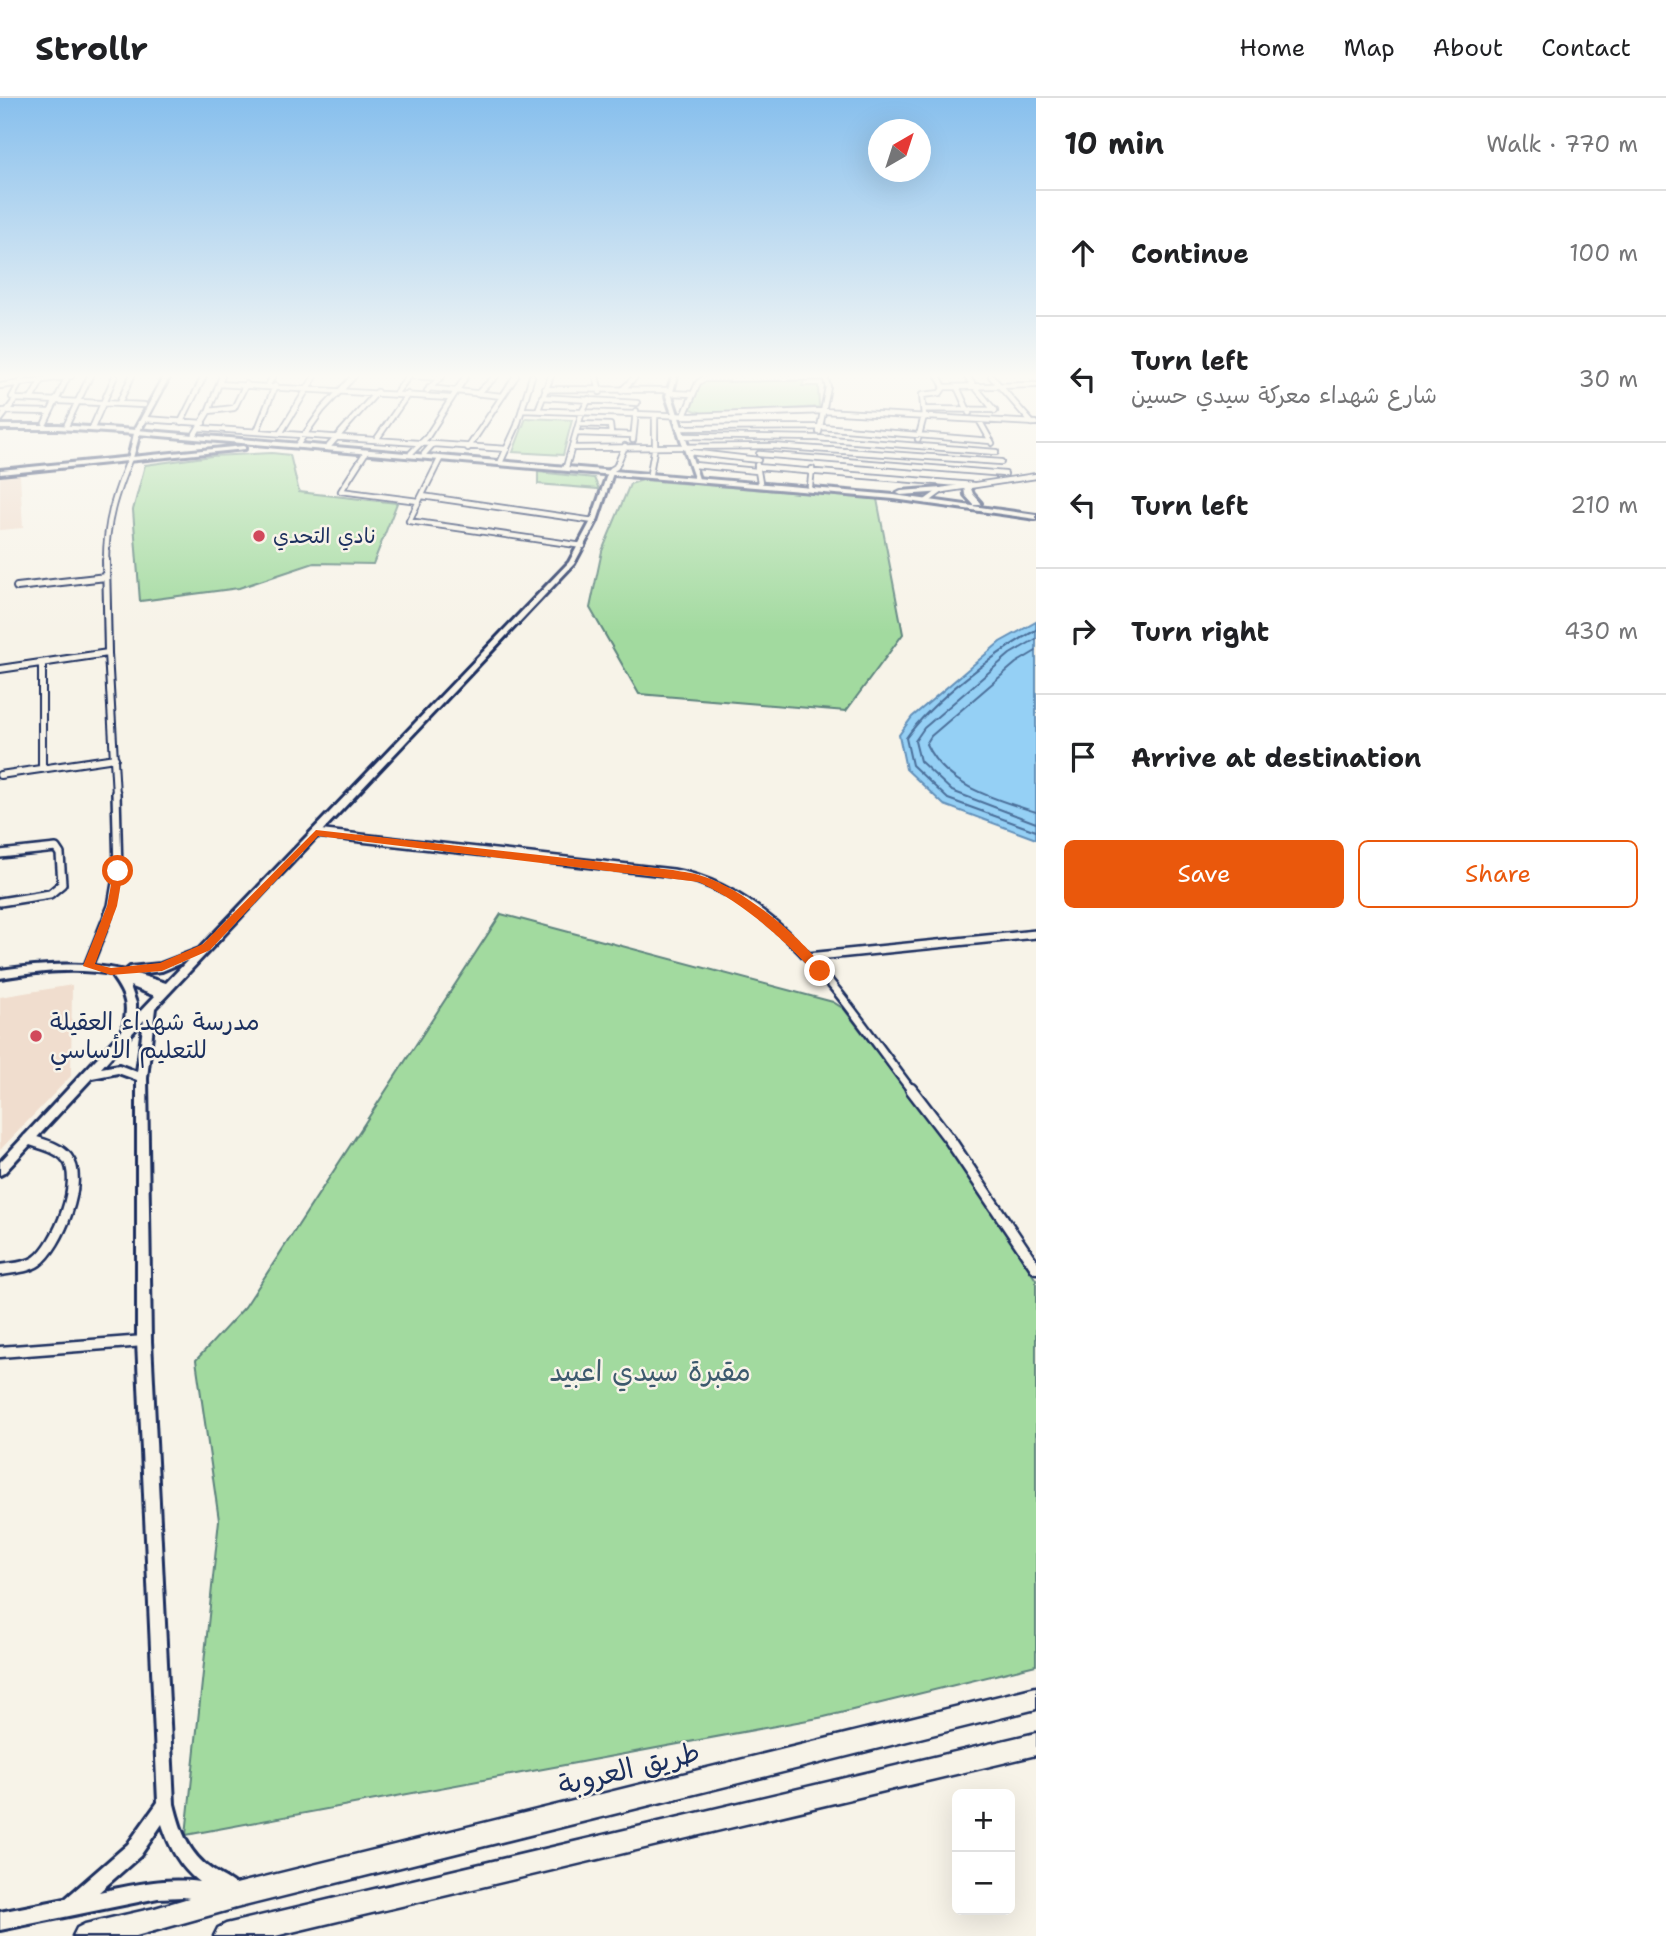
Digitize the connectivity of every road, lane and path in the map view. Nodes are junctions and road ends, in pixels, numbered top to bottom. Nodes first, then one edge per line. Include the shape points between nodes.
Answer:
1 (88, 462) edge
2 (128, 462) edge
3 (360, 462) edge
4 (439, 462) edge
5 (472, 462) edge
6 (509, 462) edge
7 (568, 462) edge
8 (618, 462) edge
9 (652, 462) edge
10 (758, 462) edge
11 (813, 462) edge
12 (837, 462) edge
13 (857, 462) edge
14 (920, 462) edge
15 (1001, 462) edge
16 (694, 464) joint
17 (566, 467) junction
18 (920, 467) junction
19 (757, 469) junction
20 (0, 470) edge
21 (580, 471) junction
22 (614, 471) junction
23 (812, 471) junction
24 (650, 473) junction
25 (852, 474) junction
26 (1004, 474) junction
27 (639, 476) junction
28 (1036, 476) edge
29 (697, 478) junction
30 (920, 479) junction
31 (1004, 481) junction
32 (760, 483) junction
33 (609, 485) junction
34 (810, 486) junction
35 (970, 487) junction
36 (920, 491) junction
37 (897, 494) junction
38 (935, 498) junction
39 (420, 499) junction
40 (977, 503) junction
41 (1036, 513) edge
42 (594, 521) junction
43 (583, 546) junction
44 (106, 577) junction
45 (17, 587) dead end
46 (108, 653) junction
47 (42, 663) junction
48 (0, 669) edge
49 (115, 758) junction
50 (42, 769) junction
51 (0, 775) edge
52 (316, 833) junction
53 (0, 854) edge
54 (0, 901) edge
55 (1036, 934) edge
56 (206, 947) junction
57 (808, 957) junction
58 (89, 966) junction
59 (0, 974) edge
60 (118, 974) junction
61 (166, 991) junction
62 (152, 1007) junction
63 (123, 1038) junction
64 (90, 1074) junction
65 (142, 1078) junction
66 (28, 1139) junction
67 (0, 1170) edge
68 (1036, 1268) edge
69 (0, 1270) edge
70 (144, 1340) junction
71 (0, 1352) edge
72 (1036, 1698) edge
73 (1036, 1744) edge
74 (166, 1804) junction
75 (236, 1896) junction
76 (66, 1909) junction
77 (0, 1921) edge
78 (264, 1933) edge
79 (85, 1936) edge
80 (226, 1936) edge

1 - 20 main road
2 - 44 street via 107,520
3 - 39 street via 341,491
4 - 39 street
5 - 21 main road
6 - 17 main road
7 - 17 street
8 - 22 street
9 - 24 street
10 - 19 street
11 - 23 street
12 - 25 street
13 - 18 street
14 - 18 street
15 - 26 street
16 - 19 street
16 - 29 main road
17 - 22 main road
18 - 26 street
18 - 30 street
19 - 23 street
19 - 32 street
21 - 22 main road
21 - 33 main road
22 - 24 main road
22 - 27 main road
22 - 33 main road
23 - 25 street
23 - 34 street
24 - 29 main road
25 - 30 street
26 - 31 street
27 - 33 main road
27 - 38 main road
28 - 31 street
29 - 32 main road
30 - 35 street
30 - 36 street
31 - 35 street
32 - 34 main road
33 - 42 main road
34 - 37 main road
35 - 38 street
35 - 38 street
35 - 40 main road via 969,495
36 - 37 main road
36 - 38 main road
37 - 38 main road
38 - 40 main road
38 - 41 main road
39 - 42 street
39 - 43 street via 408,519 411,522
40 - 41 main road
42 - 43 main road
43 - 52 main road via 572,563
44 - 45 street
44 - 46 street
46 - 47 street
46 - 49 street
47 - 48 street
47 - 50 street
49 - 50 street
49 - 58 street via 116,884
50 - 51 street
52 - 56 main road
52 - 57 street via 702,879 734,895
53 - 54 street via 56,849 62,884 50,894
55 - 57 street
56 - 60 main road via 162,967
56 - 61 main road
57 - 68 street via 950,1140
58 - 59 main road
58 - 60 main road
60 - 61 main road
60 - 63 main road via 132,1006
61 - 62 main road
62 - 63 main road
62 - 65 main road
63 - 64 main road
64 - 65 main road via 119,1069
64 - 66 main road
65 - 70 main road
66 - 67 main road
66 - 69 street via 69,1160 70,1199 58,1233 41,1257
70 - 71 street
70 - 74 main road
72 - 75 highway, طريق العروبة
73 - 78 highway via 298,1919
74 - 75 main road via 180,1853 195,1870
74 - 76 main road via 134,1850
75 - 76 main road, طريق العروبة via 158,1889
75 - 79 highway, طريق العروبة
76 - 77 main road, طريق العروبة
78 - 80 highway

